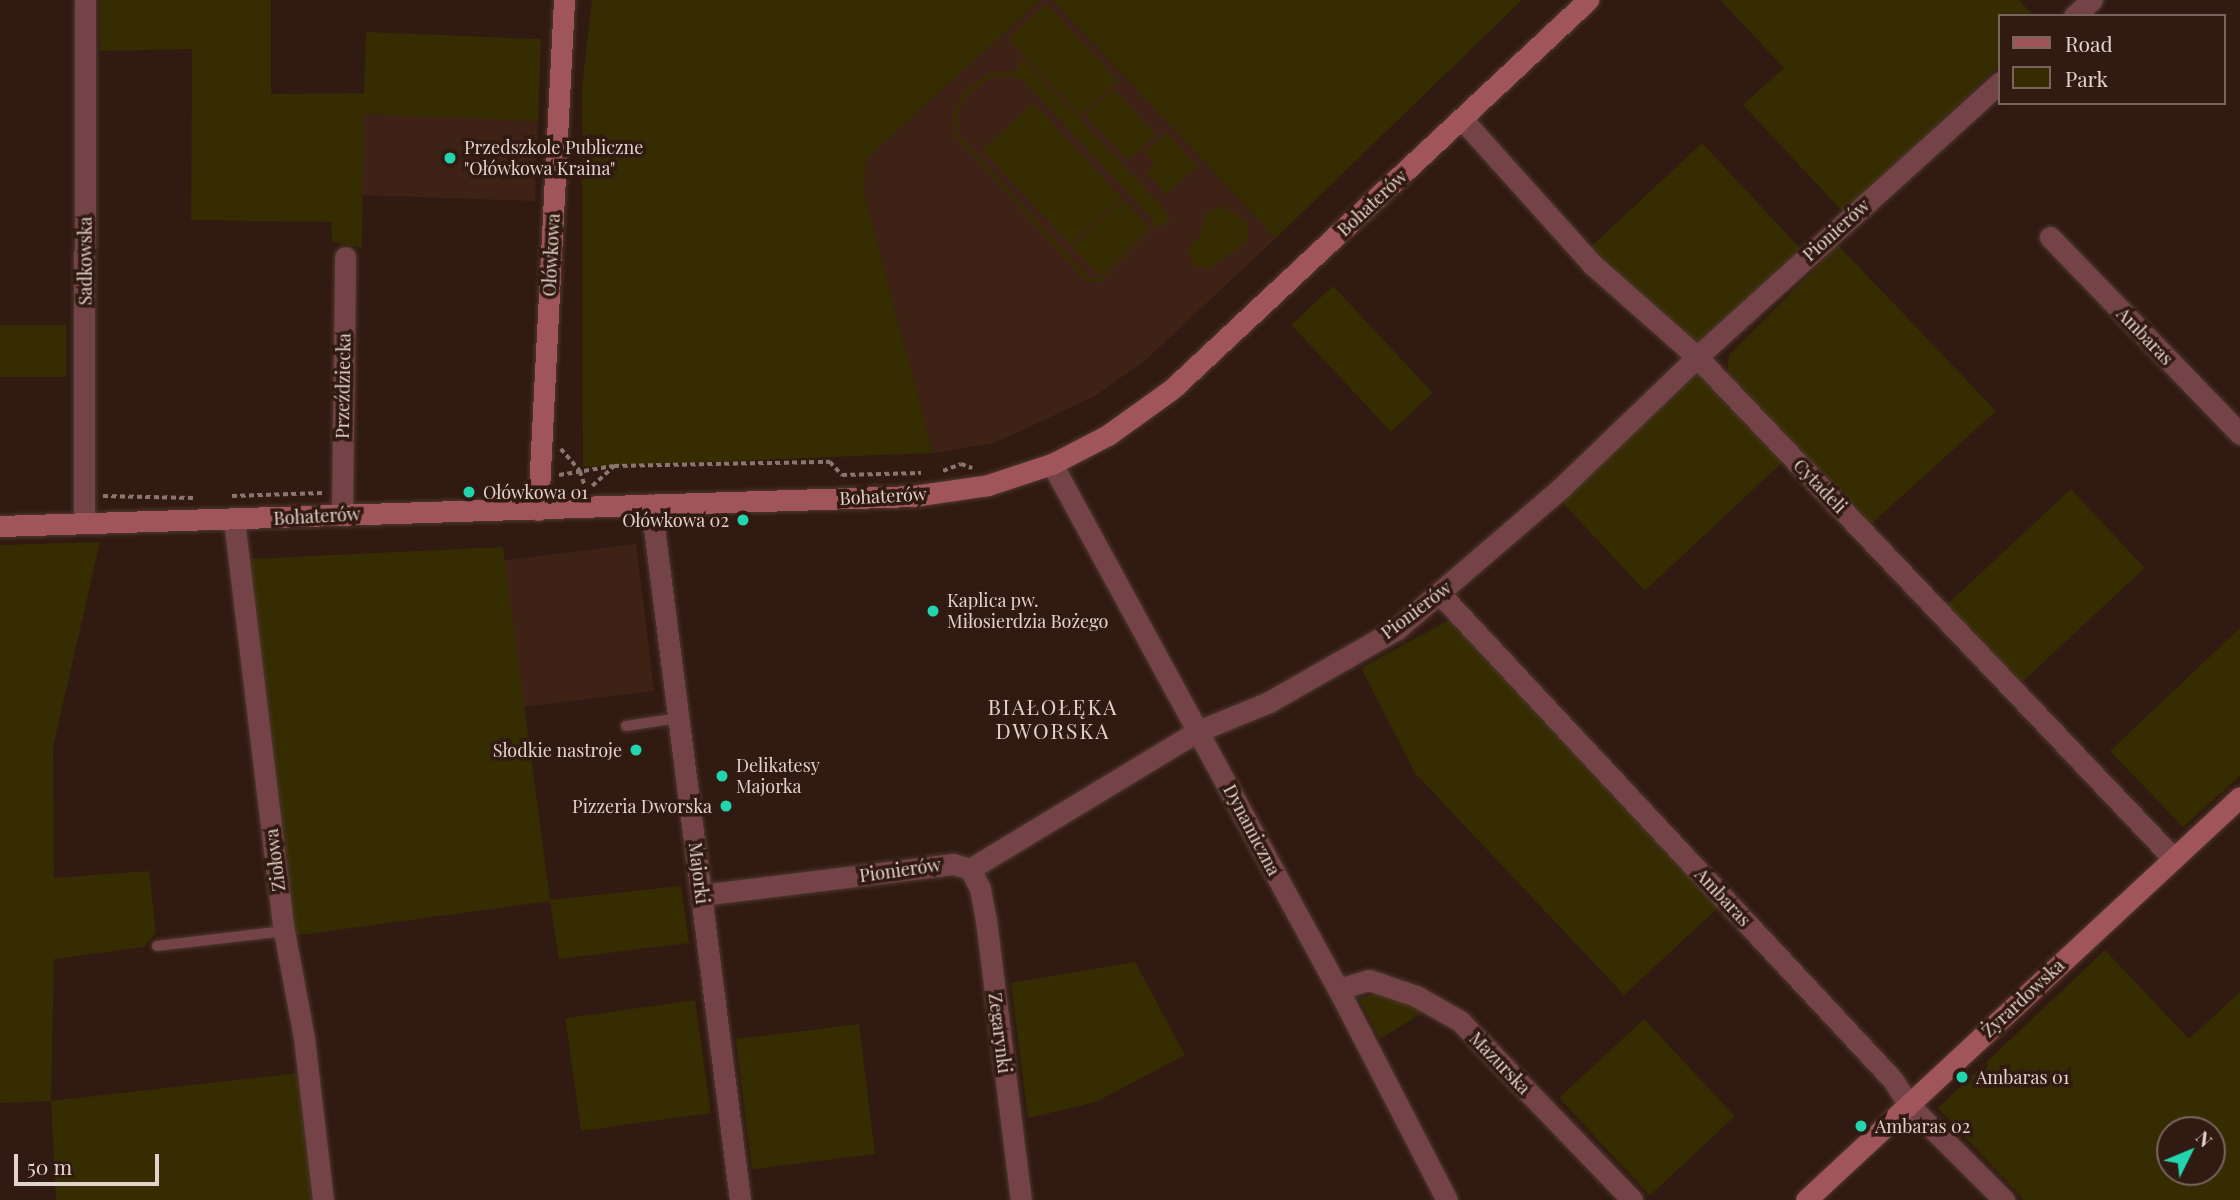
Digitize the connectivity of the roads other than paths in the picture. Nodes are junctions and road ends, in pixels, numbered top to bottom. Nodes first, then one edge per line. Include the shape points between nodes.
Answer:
1 (85, 0) edge
2 (564, 0) edge
3 (1588, 0) edge
4 (2092, 0) edge
5 (2076, 14) edge
6 (1998, 84) edge
7 (1462, 119) junction
8 (2050, 237) dead end
9 (345, 257) dead end
10 (1697, 356) junction
11 (2240, 434) edge
12 (1052, 464) junction
13 (651, 504) junction
14 (342, 508) junction
15 (538, 510) junction
16 (234, 520) junction
17 (83, 523) junction
18 (0, 526) edge
19 (1440, 594) junction
20 (678, 718) junction
21 (626, 726) dead end
22 (1198, 731) junction
23 (2240, 797) edge
24 (2174, 859) junction
25 (970, 869) junction
26 (701, 895) junction
27 (284, 931) junction
28 (157, 946) dead end
29 (1338, 989) junction
30 (1908, 1104) junction
31 (323, 1200) edge
32 (740, 1200) edge
33 (1021, 1200) edge
34 (1447, 1200) edge
35 (1632, 1200) edge
36 (1806, 1200) edge
37 (2004, 1200) edge

1 - 17 street, Sadkowska
2 - 15 street, Ołówkowa
3 - 7 street, Bohaterów
4 - 5 street
6 - 10 street, Pionierów
7 - 10 street, Cytadeli via 1592,264
7 - 12 street, Bohaterów via 1172,389 1108,435
8 - 11 street, Ambaras
9 - 14 street, Przeździecka
10 - 19 street, Pionierów via 1562,487
10 - 24 street, Cytadeli
12 - 13 street, Bohaterów via 988,485 913,496
12 - 22 street, Dynamiczna
13 - 15 street, Bohaterów
13 - 20 street, Majorki
14 - 15 street, Bohaterów
14 - 16 street, Bohaterów
16 - 17 street, Bohaterów
16 - 27 street, Ziołowa
17 - 18 street, Bohaterów
19 - 22 street, Pionierów via 1397,629 1269,702
19 - 30 street, Ambaras via 1884,1070
20 - 21 lane
20 - 26 street, Majorki
22 - 25 street, Pionierów
22 - 29 street, Dynamiczna
23 - 24 street, Żyrardowska
24 - 30 street, Żyrardowska
25 - 26 street, Pionierów via 953,863
25 - 33 street, Zegarynki via 980,889 986,920
26 - 32 street, Majorki
27 - 28 lane
27 - 31 street, Ziołowa via 304,1038
29 - 34 street, Dynamiczna
29 - 35 street, Mazurska via 1369,980 1416,996 1460,1021
30 - 36 street, Żyrardowska
30 - 37 street, Ambaras

